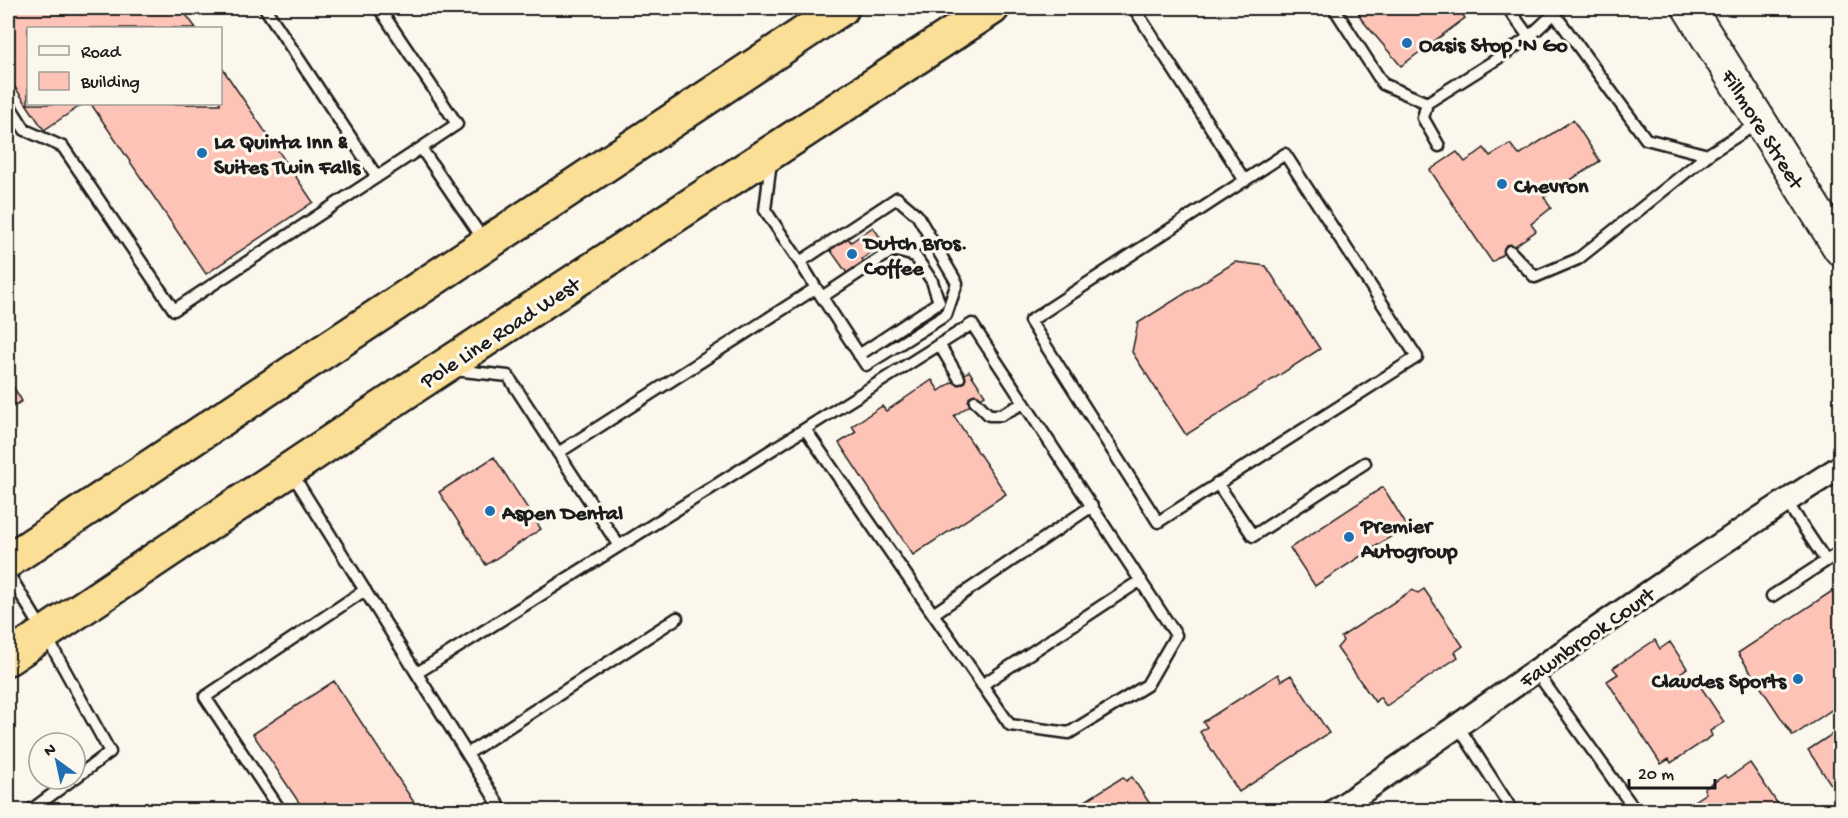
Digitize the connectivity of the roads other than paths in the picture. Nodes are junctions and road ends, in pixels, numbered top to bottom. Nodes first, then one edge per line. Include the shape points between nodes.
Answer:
1 (265, 8) edge
2 (379, 8) edge
3 (842, 8) edge
4 (992, 8) edge
5 (1134, 8) edge
6 (1334, 8) edge
7 (1508, 8) edge
8 (1689, 8) edge
9 (1557, 10) edge
10 (1528, 37) junction
11 (8, 103) edge
12 (1427, 103) junction
13 (1760, 122) junction
14 (1439, 146) dead end
15 (421, 148) junction
16 (772, 152) junction
17 (1708, 155) junction
18 (377, 177) junction
19 (1245, 181) junction
20 (1838, 238) edge
21 (486, 244) junction
22 (1510, 251) dead end
23 (800, 262) junction
24 (819, 292) junction
25 (939, 344) junction
26 (859, 355) junction
27 (866, 365) junction
28 (442, 369) junction
29 (959, 378) dead end
30 (878, 383) junction
31 (975, 401) dead end
32 (1024, 403) junction
33 (805, 429) junction
34 (558, 453) junction
35 (1365, 463) dead end
36 (1840, 467) edge
37 (290, 469) junction
38 (1217, 483) junction
39 (1786, 501) junction
40 (1092, 506) junction
41 (619, 546) junction
42 (1840, 552) edge
43 (8, 561) edge
44 (1826, 561) junction
45 (8, 573) edge
46 (1141, 580) junction
47 (365, 590) junction
48 (1773, 596) dead end
49 (933, 614) junction
50 (677, 618) dead end
51 (45, 634) junction
52 (8, 658) edge
53 (1535, 670) junction
54 (417, 673) junction
55 (982, 685) junction
56 (1458, 726) junction
57 (467, 754) junction
58 (87, 769) edge
59 (57, 791) edge
60 (31, 810) edge
61 (280, 810) edge
62 (502, 810) edge
63 (1336, 810) edge
64 (1512, 810) edge
65 (1635, 810) edge

1 - 18 lane
2 - 15 lane via 457,124
3 - 21 highway
4 - 16 highway, Pole Line Road West
5 - 19 lane
6 - 12 lane via 1383,84
7 - 10 lane
8 - 13 street, Fillmore Street
9 - 10 lane
9 - 17 lane via 1646,139
10 - 12 lane
11 - 18 lane via 25,130 63,147 174,310
12 - 14 lane via 1422,118
13 - 17 lane
13 - 20 street, Fillmore Street
15 - 18 lane
15 - 21 lane
16 - 23 lane via 765,210
16 - 28 highway, Pole Line Road West
17 - 22 lane via 1578,259 1535,277
19 - 38 lane via 1285,154 1417,357
19 - 38 lane via 1030,321 1158,522
21 - 43 highway
23 - 24 lane
23 - 27 lane via 897,198 917,215 957,283 946,315
24 - 26 lane
24 - 26 lane via 893,250 915,256 932,281 939,302
24 - 34 lane
25 - 29 lane
25 - 30 lane
25 - 32 lane via 972,324
26 - 27 lane
27 - 30 lane
28 - 34 lane via 508,376
28 - 37 highway, Pole Line Road West
30 - 33 lane
31 - 32 lane via 989,415 1001,415
32 - 40 lane
33 - 41 lane
33 - 49 lane
34 - 41 lane
35 - 38 lane via 1253,536
36 - 39 street, Fawnbrook Court
37 - 47 lane
37 - 51 highway, Pole Line Road West
39 - 44 lane
39 - 53 street, Fawnbrook Court
40 - 46 lane
40 - 49 lane
41 - 54 lane
42 - 44 lane
44 - 48 lane
45 - 51 lane
46 - 55 lane
46 - 55 lane via 1176,635 1147,685 1069,733 1010,725
47 - 54 lane
47 - 61 lane via 205,697
49 - 55 lane
50 - 57 lane
51 - 52 highway, Pole Line Road West
51 - 58 lane via 110,752
53 - 56 street, Fawnbrook Court
53 - 65 lane
54 - 57 lane
56 - 63 street, Fawnbrook Court
56 - 64 lane
57 - 62 lane
59 - 60 lane

